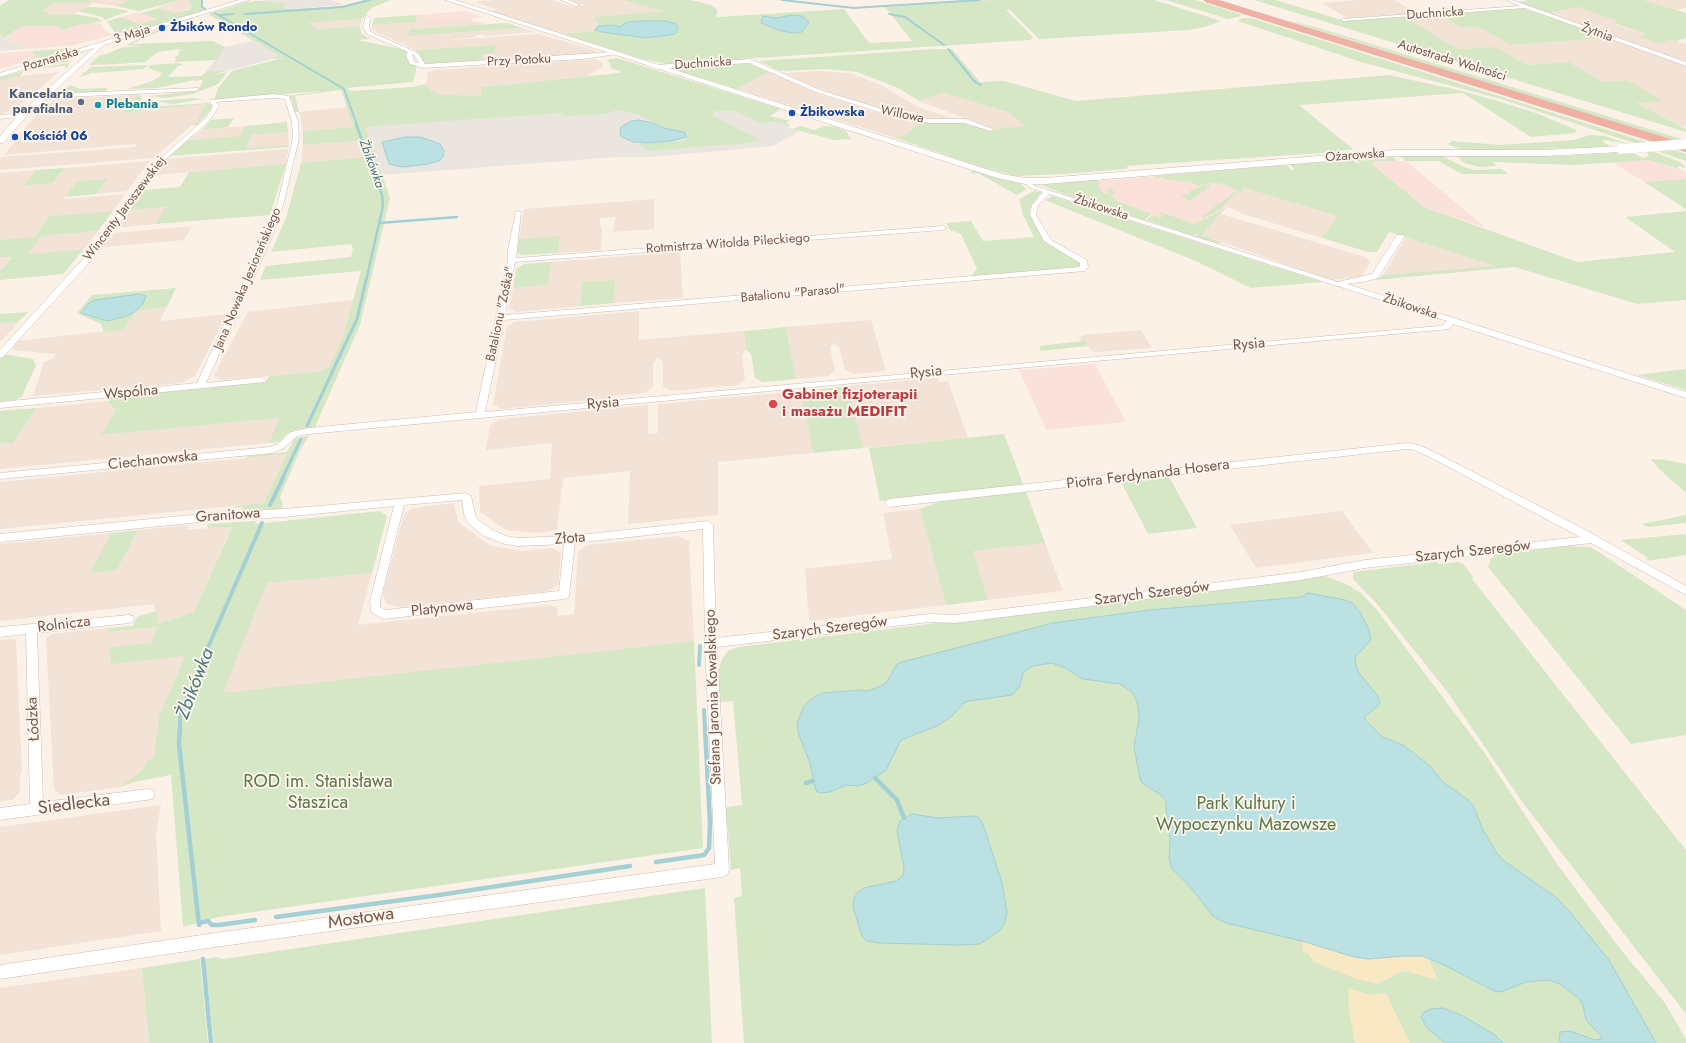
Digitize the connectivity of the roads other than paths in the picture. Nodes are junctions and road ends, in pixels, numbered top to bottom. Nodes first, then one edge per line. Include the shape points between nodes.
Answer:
1 (246, 0) edge
2 (448, 0) edge
3 (563, 0) edge
4 (1209, 0) edge
5 (1238, 0) edge
6 (1508, 0) edge
7 (578, 5) dead end
8 (1526, 7) junction
9 (368, 17) dead end
10 (1343, 20) dead end
11 (102, 44) junction
12 (83, 50) junction
13 (411, 52) junction
14 (69, 54) junction
15 (90, 54) junction
16 (614, 54) junction
17 (750, 61) joint
18 (1686, 64) edge
19 (423, 66) junction
20 (656, 67) junction
21 (74, 68) junction
22 (0, 75) edge
23 (196, 89) dead end
24 (44, 96) junction
25 (288, 98) joint
26 (23, 115) junction
27 (0, 116) edge
28 (990, 129) dead end
29 (1686, 137) edge
30 (0, 141) edge
31 (1686, 144) edge
32 (1686, 148) edge
33 (1025, 181) junction
34 (1048, 191) junction
35 (518, 212) dead end
36 (943, 228) dead end
37 (1400, 237) dead end
38 (512, 260) junction
39 (1367, 279) junction
40 (1337, 284) junction
41 (1366, 293) junction
42 (500, 318) junction
43 (1452, 320) junction
44 (0, 354) edge
45 (262, 380) dead end
46 (200, 386) junction
47 (1686, 395) edge
48 (0, 405) edge
49 (480, 415) junction
50 (302, 432) joint
51 (0, 476) edge
52 (456, 497) joint
53 (400, 502) junction
54 (889, 503) dead end
55 (708, 525) joint
56 (0, 538) edge
57 (1592, 539) junction
58 (570, 540) junction
59 (1686, 591) edge
60 (129, 619) dead end
61 (31, 629) junction
62 (0, 632) edge
63 (711, 643) junction
64 (148, 795) dead end
65 (37, 809) junction
66 (0, 814) edge
67 (722, 870) joint
68 (0, 972) edge

1 - 11 main road, 3 Maja
2 - 16 main road, Żbikowska
3 - 7 street
4 - 32 highway, Autostrada Wolności
5 - 29 highway, Autostrada Wolności
6 - 8 street, Żytnia
8 - 10 street, Duchnicka
8 - 18 street, Żytnia
9 - 13 street via 366,26 369,33
11 - 12 main road, Poznańska
11 - 15 street, 3 Maja
12 - 14 main road, Poznańska
12 - 15 street
13 - 19 street via 416,54
13 - 19 street via 409,55 412,63
14 - 21 street via 76,61
14 - 22 main road, Poznańska
15 - 21 street, 3 Maja
16 - 19 street, Przy Potoku
16 - 20 main road, Żbikowska
17 - 20 street, Duchnicka
17 - 28 street, Willowa via 818,91 897,116 930,121 966,122
20 - 33 main road, Żbikowska via 1000,176
21 - 24 street, 3 Maja
23 - 24 street
24 - 26 street, 3 Maja
25 - 44 street, Wincenty Jaroszewskiej via 272,96 212,101 216,106 208,119 170,150 154,167 95,251
25 - 46 street, Jana Nowaka Jeziorańskiego via 295,122 296,138 281,202 250,278
26 - 27 street
26 - 30 street, 3 Maja
31 - 33 main road, Ożarowska, bridge via 1544,154 1393,153
33 - 34 street, Żbikowska via 1033,187
34 - 40 street, Żbikowska
34 - 42 street, Batalionu "Parasol" via 1035,205 1033,215 1046,239 1084,262 1084,267 1057,272
35 - 38 street, Batalionu "Zośka"
36 - 38 street, Rotmistrza Witolda Pileckiego
37 - 39 street via 1375,276
38 - 42 street, Batalionu "Zośka"
39 - 40 street
39 - 41 street via 1364,285
40 - 41 street, Żbikowska
41 - 43 street, Żbikowska
42 - 49 street, Batalionu "Zośka"
43 - 47 street, Żbikowska
43 - 49 street, Rysia via 1446,327 1439,328
45 - 46 street, Wspólna
46 - 48 street, Wspólna
49 - 50 street, Rysia
50 - 51 street, Ciechanowska via 272,450
52 - 53 street, Granitowa
52 - 58 street, Złota via 466,496 472,520 497,538 526,543
53 - 56 street, Granitowa via 284,514 211,517
53 - 58 street, Platynowa via 375,601 375,609 383,615 564,595
54 - 57 street, Piotra Ferdynanda Hosera via 1407,446 1427,452
55 - 58 street, Złota
55 - 63 street, Stefana Jaronia Kowalskiego
57 - 59 street
57 - 63 street, Szarych Szeregów via 1419,557 1301,576 955,618 929,618
60 - 61 street, Rolnicza
61 - 62 street, Rolnicza
61 - 65 street, Łódzka
63 - 67 street, Stefana Jaronia Kowalskiego
64 - 65 street, Siedlecka
65 - 66 street, Siedlecka
67 - 68 street, Mostowa

